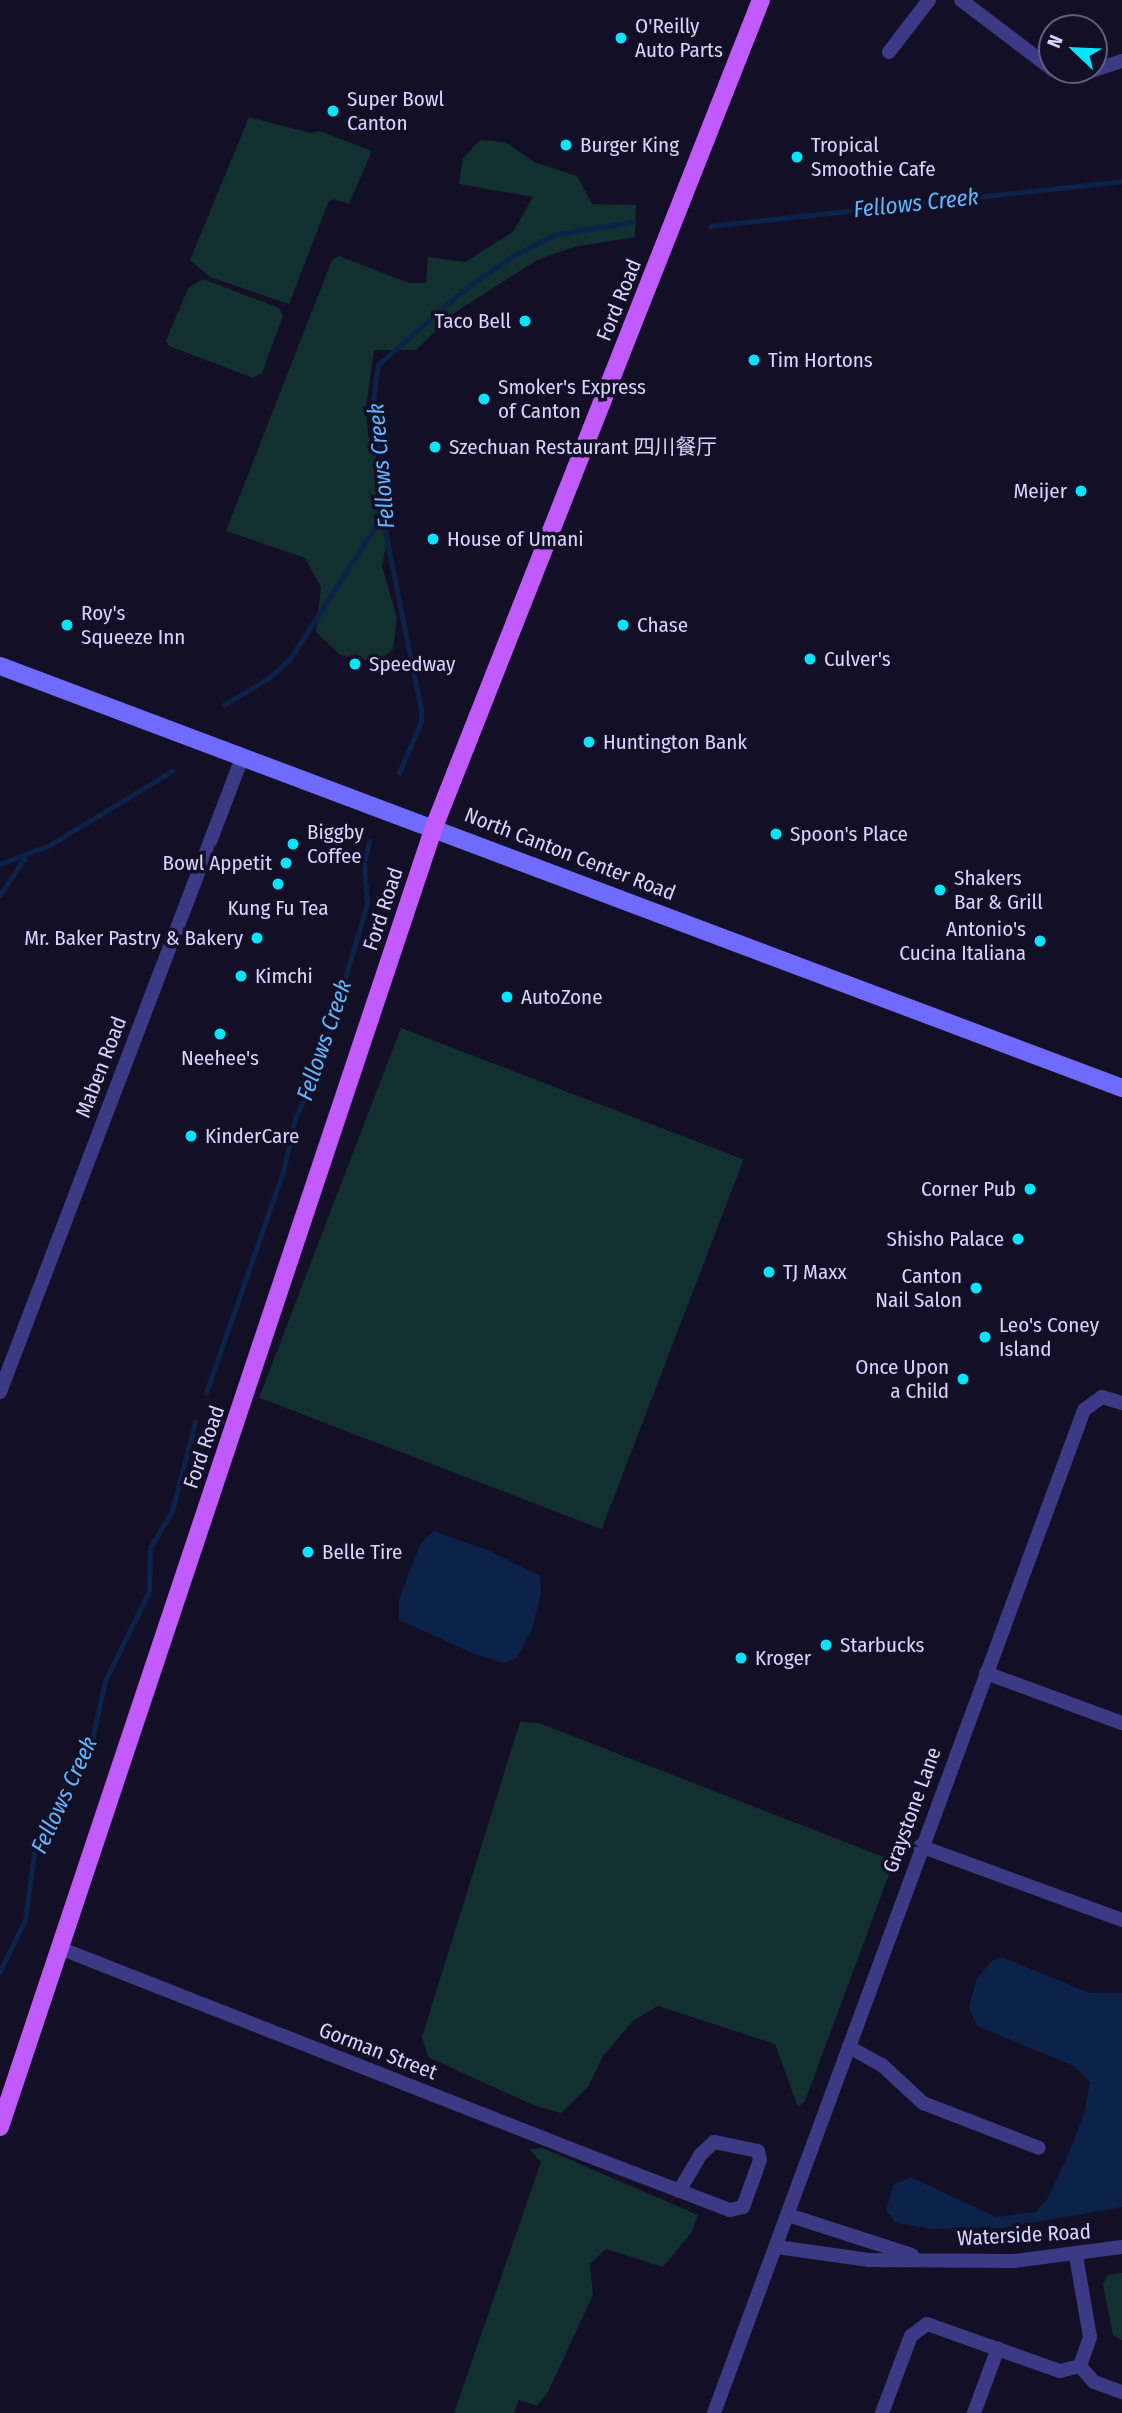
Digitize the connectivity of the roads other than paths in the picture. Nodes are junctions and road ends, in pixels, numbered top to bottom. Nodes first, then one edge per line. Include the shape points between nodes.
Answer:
1 (761, 0) edge
2 (929, 0) edge
3 (961, 0) edge
4 (890, 52) dead end
5 (1038, 59) edge
6 (0, 666) edge
7 (242, 758) junction
8 (434, 827) junction
9 (1122, 1088) edge
10 (0, 1392) edge
11 (1122, 1403) edge
12 (986, 1673) junction
13 (1122, 1723) edge
14 (920, 1846) junction
15 (1122, 1920) edge
16 (61, 1949) junction
17 (849, 2047) junction
18 (0, 2127) edge
19 (1039, 2148) dead end
20 (679, 2190) junction
21 (788, 2216) junction
22 (777, 2247) junction
23 (1122, 2247) edge
24 (1076, 2256) junction
25 (927, 2260) junction
26 (999, 2348) junction
27 (1080, 2366) junction
28 (1122, 2392) edge
29 (714, 2413) edge
30 (882, 2413) edge
31 (974, 2413) edge

1 - 8 main road, Ford Road
2 - 4 street
3 - 5 street
6 - 7 main road, North Canton Center Road
7 - 8 main road, North Canton Center Road
7 - 10 street, Maben Road
8 - 9 main road, North Canton Center Road
8 - 16 main road, Ford Road
11 - 12 street, Graystone Lane via 1102,1397 1084,1410
12 - 13 street
12 - 14 street, Graystone Lane
14 - 15 street
14 - 17 street, Graystone Lane
16 - 18 main road, Ford Road
16 - 20 street, Gorman Street
17 - 19 street via 882,2065 923,2103
17 - 21 street, Graystone Lane
20 - 20 street, Gorman Street via 730,2210 743,2207 760,2160 758,2151 714,2142
21 - 22 street, Graystone Lane
21 - 25 street, Waterside Road
22 - 25 street, Waterside Road via 869,2260
22 - 29 street, Graystone Lane
23 - 24 street, Waterside Road
24 - 25 street, Waterside Road
24 - 27 street via 1090,2337
26 - 27 street via 1060,2371
26 - 30 street via 936,2324 917,2328
26 - 31 street
27 - 28 street via 1094,2382

